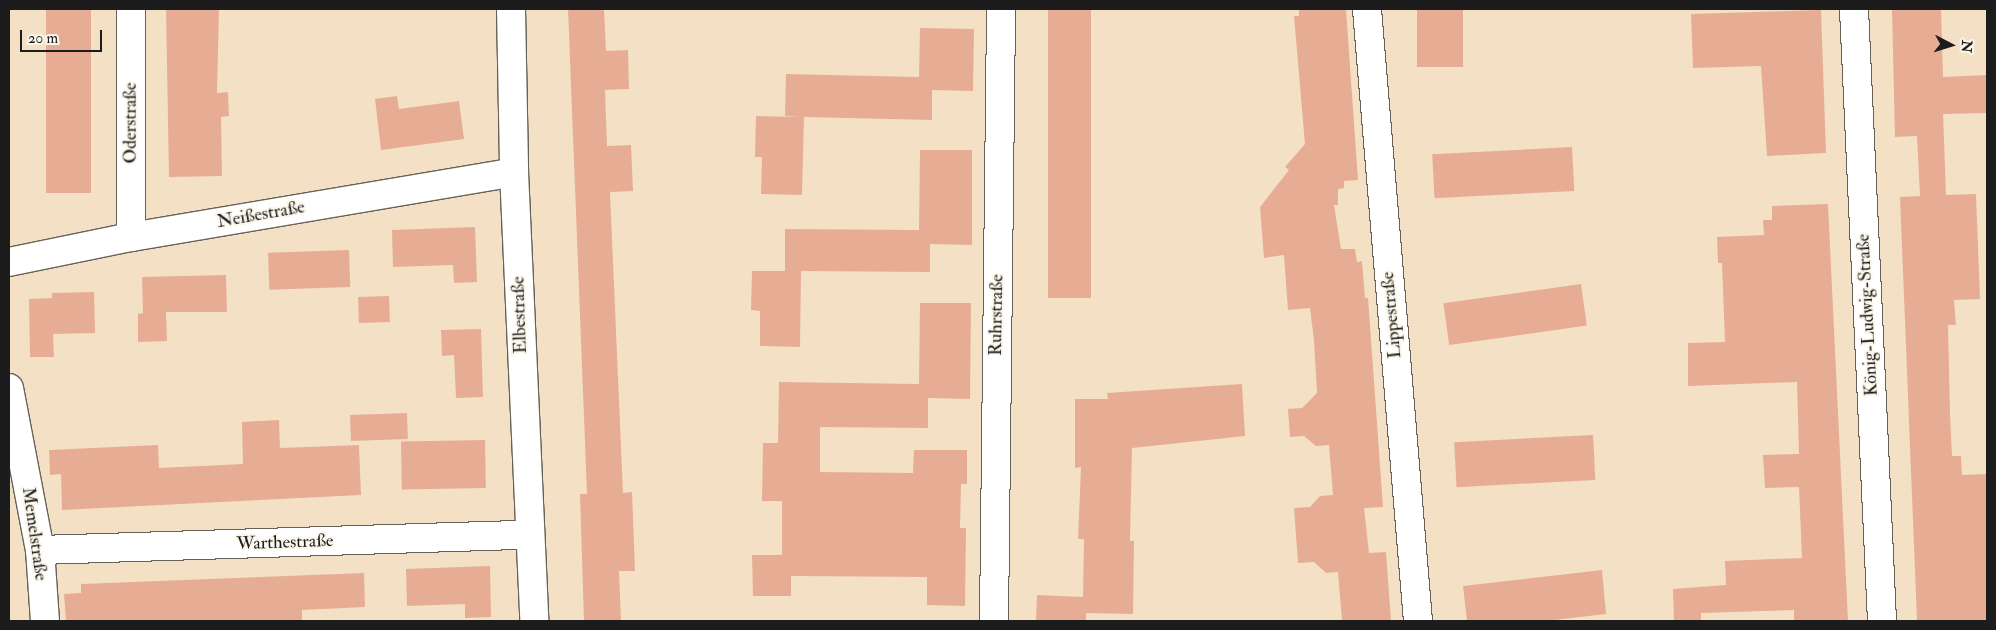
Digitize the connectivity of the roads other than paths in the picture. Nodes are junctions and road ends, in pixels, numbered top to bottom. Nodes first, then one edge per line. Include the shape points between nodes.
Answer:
1 (131, 9) edge
2 (511, 9) edge
3 (1001, 9) edge
4 (1367, 9) edge
5 (1854, 9) edge
6 (514, 172) junction
7 (132, 237) junction
8 (9, 262) edge
9 (9, 388) edge
10 (530, 535) junction
11 (40, 550) junction
12 (45, 621) edge
13 (534, 621) edge
14 (994, 621) edge
15 (1418, 621) edge
16 (1882, 621) edge

1 - 7 street, Oderstraße
2 - 6 street, Elbestraße
3 - 14 street, Ruhrstraße
4 - 15 street, Lippestraße
5 - 16 street, König-Ludwig-Straße
6 - 7 street, Neißestraße
6 - 10 street, Elbestraße
7 - 8 street, Neißestraße
9 - 11 street, Memelstraße
10 - 11 street, Warthestraße
10 - 13 street, Elbestraße
11 - 12 street, Memelstraße

